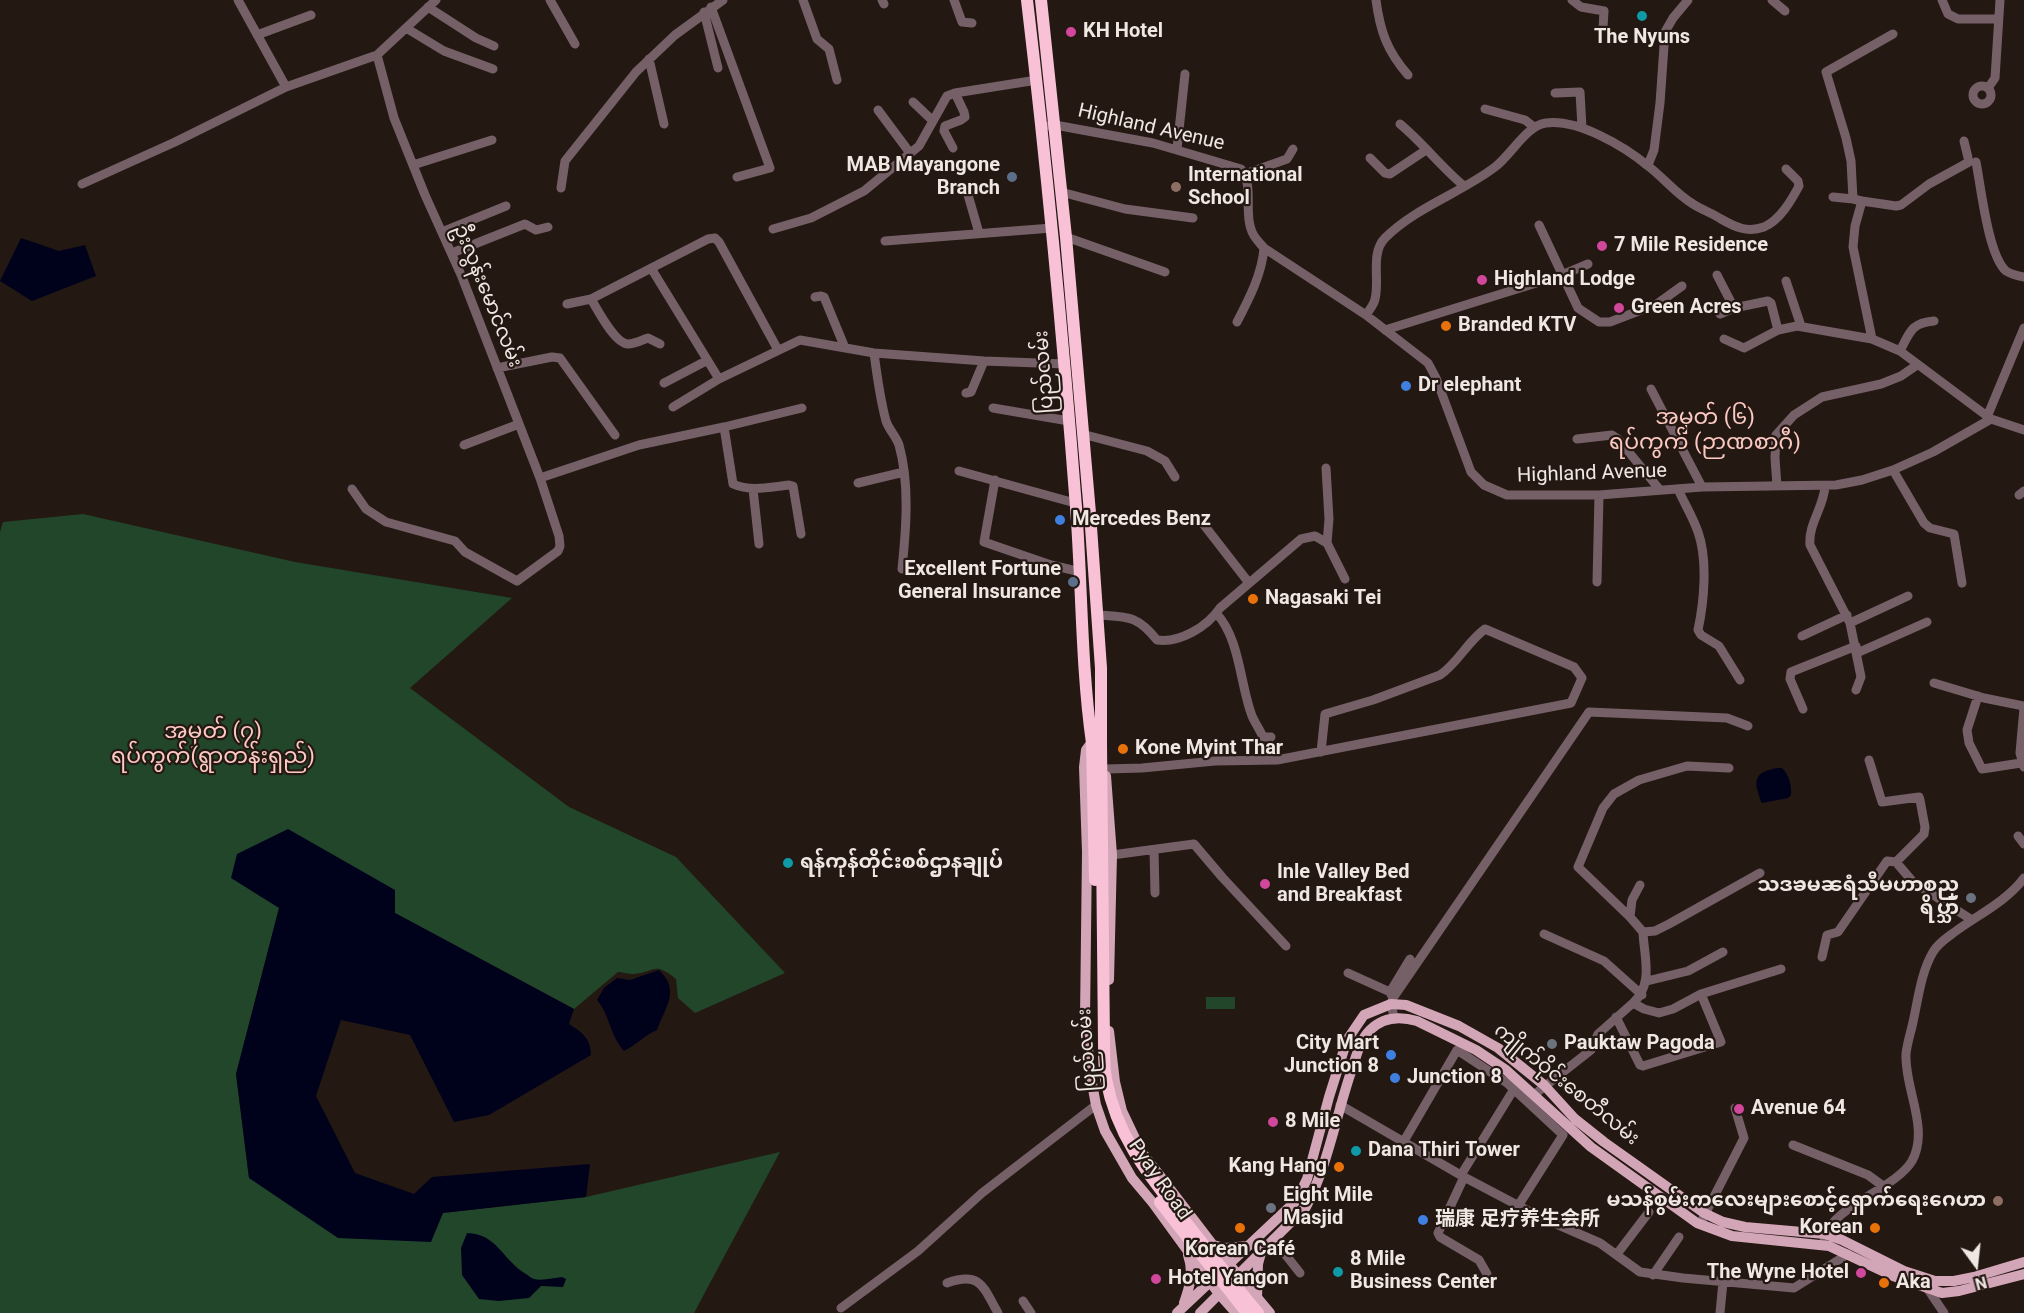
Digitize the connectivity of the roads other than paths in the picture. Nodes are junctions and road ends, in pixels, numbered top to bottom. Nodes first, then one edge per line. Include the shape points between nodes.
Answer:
1 (238, 0) edge
2 (436, 0) edge
3 (550, 0) edge
4 (723, 0) edge
5 (804, 0) edge
6 (954, 0) edge
7 (1027, 0) edge
8 (1041, 0) edge
9 (1376, 0) edge
10 (1688, 0) edge
11 (1772, 0) edge
12 (1942, 0) edge
13 (2000, 0) edge
14 (1576, 1) edge
15 (428, 7) junction
16 (707, 10) junction
17 (1785, 11) dead end
18 (311, 15) dead end
19 (1998, 19) junction
20 (972, 23) dead end
21 (406, 28) junction
22 (1603, 28) dead end
23 (1893, 34) dead end
24 (257, 35) junction
25 (575, 44) dead end
26 (494, 46) dead end
27 (377, 55) junction
28 (649, 59) junction
29 (718, 68) dead end
30 (493, 69) dead end
31 (1185, 74) dead end
32 (1408, 75) dead end
33 (837, 80) dead end
34 (1037, 81) junction
35 (286, 87) junction
36 (1988, 88) dead end
37 (955, 93) junction
38 (1555, 93) dead end
39 (913, 102) dead end
40 (1485, 109) dead end
41 (878, 110) dead end
42 (933, 121) junction
43 (664, 123) dead end
44 (1400, 124) dead end
45 (1055, 125) junction
46 (1042, 127) junction
47 (1534, 127) junction
48 (1582, 128) junction
49 (492, 140) dead end
50 (1964, 141) dead end
51 (953, 148) dead end
52 (1177, 149) junction
53 (1293, 149) dead end
54 (1426, 150) junction
55 (910, 153) junction
56 (1370, 158) dead end
57 (1976, 162) dead end
58 (413, 165) junction
59 (1648, 165) junction
60 (1786, 169) dead end
61 (1245, 174) junction
62 (737, 177) dead end
63 (82, 184) dead end
64 (1464, 186) junction
65 (561, 188) dead end
66 (966, 188) dead end
67 (1061, 192) junction
68 (1833, 197) dead end
69 (1858, 200) junction
70 (506, 206) dead end
71 (1193, 218) dead end
72 (1539, 225) dead end
73 (548, 227) dead end
74 (1052, 228) junction
75 (773, 229) dead end
76 (442, 232) junction
77 (980, 233) junction
78 (1066, 237) junction
79 (885, 241) dead end
80 (1264, 248) junction
81 (452, 254) junction
82 (1588, 264) dead end
83 (651, 268) junction
84 (1165, 272) dead end
85 (1562, 274) junction
86 (1717, 275) dead end
87 (2024, 277) edge
88 (1786, 281) dead end
89 (1682, 286) dead end
90 (815, 297) dead end
91 (591, 299) junction
92 (567, 304) dead end
93 (1734, 308) junction
94 (1720, 314) dead end
95 (1366, 315) junction
96 (1934, 321) dead end
97 (1237, 322) dead end
98 (1801, 326) junction
99 (2024, 328) edge
100 (1385, 330) junction
101 (1778, 330) junction
102 (1724, 339) dead end
103 (1872, 339) junction
104 (660, 344) dead end
105 (845, 348) junction
106 (778, 350) junction
107 (1900, 351) junction
108 (874, 353) junction
109 (706, 361) junction
110 (984, 361) junction
111 (1065, 364) junction
112 (1917, 365) junction
113 (497, 368) junction
114 (719, 380) junction
115 (664, 383) dead end
116 (1651, 389) dead end
117 (966, 393) dead end
118 (672, 407) dead end
119 (802, 408) dead end
120 (993, 408) dead end
121 (1989, 418) junction
122 (1069, 421) junction
123 (519, 424) junction
124 (724, 427) junction
125 (2023, 428) edge
126 (1082, 434) junction
127 (615, 435) dead end
128 (1577, 439) dead end
129 (464, 445) dead end
130 (1326, 468) dead end
131 (1893, 470) junction
132 (959, 471) dead end
133 (904, 472) junction
134 (1175, 477) dead end
135 (540, 478) junction
136 (995, 480) junction
137 (858, 483) dead end
138 (1777, 486) junction
139 (1825, 486) junction
140 (1702, 487) junction
141 (352, 489) dead end
142 (753, 489) junction
143 (1678, 489) junction
144 (1660, 490) junction
145 (1599, 495) junction
146 (1076, 503) junction
147 (1204, 525) dead end
148 (801, 534) dead end
149 (1327, 543) junction
150 (759, 544) dead end
151 (902, 569) dead end
152 (1081, 572) junction
153 (1344, 579) dead end
154 (1597, 582) dead end
155 (1249, 583) junction
156 (1962, 583) dead end
157 (1908, 596) dead end
158 (1216, 613) junction
159 (1098, 615) junction
160 (1849, 619) junction
161 (1927, 622) dead end
162 (1802, 636) dead end
163 (1856, 649) junction
164 (1740, 680) dead end
165 (1934, 683) dead end
166 (1856, 690) dead end
167 (1978, 696) junction
168 (2024, 707) edge
169 (1803, 709) dead end
170 (1748, 726) dead end
171 (1271, 737) dead end
172 (1096, 742) junction
173 (1321, 752) junction
174 (1869, 760) dead end
175 (2023, 765) edge
176 (1729, 768) dead end
177 (1106, 769) junction
178 (1154, 850) junction
179 (1112, 855) junction
180 (1896, 862) junction
181 (1760, 873) dead end
182 (2024, 878) edge
183 (1640, 885) dead end
184 (1155, 893) dead end
185 (1630, 917) junction
186 (1972, 920) junction
187 (1643, 932) junction
188 (1544, 934) dead end
189 (1286, 945) dead end
190 (1723, 952) dead end
191 (1822, 957) dead end
192 (1410, 959) dead end
193 (1780, 969) dead end
194 (1348, 973) dead end
195 (1647, 981) junction
196 (1701, 994) junction
197 (1642, 995) junction
198 (1392, 998) junction
199 (1633, 1003) junction
200 (1394, 1017) junction
201 (1616, 1017) junction
202 (1544, 1085) junction
203 (1514, 1089) junction
204 (1535, 1094) junction
205 (1096, 1105) junction
206 (1340, 1105) junction
207 (1735, 1108) dead end
208 (1122, 1111) junction
209 (1105, 1131) joint
210 (1404, 1141) junction
211 (1793, 1145) dead end
212 (1620, 1160) junction
213 (1463, 1176) junction
214 (1882, 1186) junction
215 (1518, 1206) junction
216 (1649, 1212) dead end
217 (1702, 1218) junction
218 (1679, 1237) dead end
219 (1273, 1239) junction
220 (1824, 1239) junction
221 (1213, 1245) junction
222 (1248, 1246) junction
223 (1186, 1249) junction
224 (1262, 1250) junction
225 (1617, 1254) junction
226 (1848, 1254) junction
227 (2024, 1262) edge
228 (1229, 1263) junction
229 (1300, 1273) dead end
230 (1486, 1274) dead end
231 (2024, 1274) edge
232 (1239, 1275) junction
233 (1653, 1275) junction
234 (1994, 1277) junction
235 (1210, 1281) junction
236 (1723, 1282) junction
237 (947, 1283) dead end
238 (1925, 1284) junction
239 (1219, 1294) junction
240 (1257, 1298) junction
241 (1023, 1301) dead end
242 (841, 1308) dead end
243 (1180, 1311) edge
244 (998, 1313) edge
245 (1031, 1313) edge
246 (1200, 1313) edge
247 (1236, 1313) edge
248 (1247, 1313) edge
249 (1258, 1313) edge
250 (1270, 1313) edge
251 (1720, 1313) edge
252 (1944, 1313) edge

1 - 24 street
2 - 15 street
3 - 25 street
4 - 16 street
5 - 33 street via 817,39 829,49
6 - 20 street via 962,22
7 - 34 highway, ပြည်လမ်း
8 - 45 highway, ပြည်လမ်း
9 - 32 street via 1378,23 1396,61
10 - 59 street via 1665,32 1654,150
11 - 17 street
12 - 19 street via 1948,14 1958,18
13 - 19 street
14 - 22 street via 1581,7 1605,11
15 - 21 street
15 - 26 street
16 - 28 street
16 - 29 street
16 - 62 street via 770,168
18 - 24 street
19 - 36 street via 1995,78
21 - 27 street
21 - 30 street via 444,51
23 - 69 street via 1826,72 1846,138
24 - 35 street
27 - 35 street
27 - 58 street, ဦးလွန်းမောင်လမ်း via 394,118
28 - 43 street
28 - 65 street via 564,161
31 - 52 street
34 - 37 street
34 - 46 highway, ပြည်လမ်း
35 - 63 street
37 - 42 street via 947,96
37 - 51 street via 965,117 945,126
38 - 48 street via 1580,92
39 - 42 street
40 - 47 street via 1525,120
41 - 55 street
42 - 55 street via 919,146
44 - 54 street
45 - 46 street, Highland Avenue
45 - 52 street, Highland Avenue
45 - 67 highway, ပြည်လမ်း
46 - 74 highway, ပြည်လမ်း
47 - 48 street via 1545,123
47 - 64 street via 1495,167
48 - 59 street
49 - 58 street
50 - 69 street via 1969,162 1929,183 1901,205
52 - 61 street, Highland Avenue via 1241,169
53 - 61 street via 1287,159
54 - 56 street via 1390,174
54 - 64 street
55 - 75 street via 864,191 811,218
57 - 87 street via 1995,250 2007,272
58 - 76 street, ဦးလွန်းမောင်လမ်း
59 - 60 street via 1692,203 1737,228 1752,230 1775,220 1799,186
61 - 80 street, Highland Avenue via 1249,227
64 - 95 street via 1404,222 1383,240 1378,251 1375,302
66 - 77 street
67 - 71 street via 1125,209
67 - 78 highway, ပြည်လမ်း
68 - 69 street
69 - 103 street via 1853,247
70 - 76 street
72 - 85 street
73 - 81 street via 536,230 525,224
74 - 77 street
74 - 111 highway, ပြည်လမ်း
76 - 81 street, ဦးလွန်းမောင်လမ်း
77 - 79 street
78 - 84 street
78 - 126 highway, ပြည်လမ်း
80 - 95 street, Highland Avenue
80 - 97 street via 1257,279
81 - 113 street, ဦးလွန်းမောင်လမ်း
82 - 85 street
83 - 91 street
83 - 106 street via 715,238
83 - 109 street
85 - 89 street via 1578,308 1599,322 1610,322 1658,304
85 - 100 street
86 - 93 street
88 - 98 street
90 - 105 street via 824,297
91 - 92 street
91 - 104 street via 621,342 648,339
93 - 94 street
93 - 101 street via 1768,301
95 - 100 street, Highland Avenue
96 - 107 street via 1915,326
98 - 101 street
98 - 103 street
99 - 121 street
100 - 145 street, Highland Avenue via 1428,363 1471,472 1484,485 1507,495
101 - 102 street via 1744,348
103 - 107 street
105 - 106 street via 800,340
105 - 108 street
106 - 114 street
107 - 112 street
108 - 110 street
108 - 133 street via 887,424 899,445
109 - 114 street
109 - 115 street
110 - 111 street
110 - 117 street
111 - 122 highway, ပြည်လမ်း
112 - 121 street
112 - 138 street via 1881,384 1822,398 1794,415 1776,435
113 - 123 street, ဦးလွန်းမောင်လမ်း
113 - 127 street via 560,358
114 - 118 street
116 - 140 street
119 - 124 street
120 - 122 street
121 - 125 street
121 - 131 street, Highland Avenue via 1933,452
122 - 146 highway, ပြည်လမ်း
123 - 129 street
123 - 135 street, ဦးလွန်းမောင်လမ်း
124 - 135 street via 639,444
124 - 142 street via 733,484
126 - 134 street via 1147,451 1165,461
126 - 159 highway, ပြည်လမ်း
128 - 144 street via 1612,435
130 - 149 street
131 - 139 street, Highland Avenue
131 - 156 street via 1924,523 1954,534
132 - 136 street
133 - 137 street
133 - 151 street
135 - 141 street, ဦးလွန်းမောင်လမ်း via 560,546 517,581 465,552 455,541 386,522 366,509
136 - 146 street
136 - 152 street via 984,542
138 - 139 street, Highland Avenue
138 - 140 street, Highland Avenue
139 - 160 street via 1809,536 1810,545
140 - 143 street, Highland Avenue
142 - 148 street via 793,486
142 - 150 street
143 - 144 street, Highland Avenue
143 - 164 street via 1701,541 1703,607 1698,630 1719,646
144 - 145 street, Highland Avenue
145 - 154 street
146 - 152 highway, ပြည်လမ်း
147 - 155 street
149 - 153 street
149 - 155 street via 1315,536 1301,539
152 - 172 highway, ပြည်လမ်း via 1087,704
155 - 158 street
157 - 160 street
158 - 159 street via 1185,636 1168,642 1157,640 1131,617
158 - 171 street via 1231,640 1252,715 1263,737
159 - 172 highway, ပြည်လမ်း via 1102,704
160 - 162 street
160 - 163 street
161 - 163 street
163 - 166 street via 1861,677
163 - 169 street via 1791,672 1790,679
165 - 167 street
167 - 168 street
167 - 175 street via 1968,730 1969,742 1982,769
168 - 175 street via 2020,753
170 - 198 street via 1727,718 1589,712
172 - 177 main road, ပြည်လမ်း
172 - 205 main road, ပြည်လမ်း via 1086,750 1084,767 1085,1018
172 - 248 highway, ပြည်လမ်း, bridge via 1099,1079 1122,1146 1140,1175
172 - 249 highway, ပြည်လမ်း, bridge via 1104,1043 1113,1108 1127,1142 1147,1173
173 - 173 street via 1325,714 1440,675 1485,629 1574,667 1582,678 1570,703
173 - 177 street via 1277,760 1215,760
174 - 180 street via 1882,802 1919,797 1920,800 1924,834
176 - 185 street via 1687,766 1639,780 1614,794 1603,808 1578,867
177 - 179 main road, ပြည်လမ်း
178 - 179 street
178 - 184 street
178 - 189 street via 1194,844
179 - 208 main road, ပြည်လမ်း via 1109,1039
180 - 186 street via 1913,882
180 - 191 street via 1887,861 1838,932 1827,934
181 - 187 street via 1669,924
182 - 186 street
183 - 185 street via 1632,900
185 - 187 street
186 - 214 street via 1943,940 1933,952 1924,976 1906,1053 1918,1129 1916,1148 1911,1162
187 - 195 street
188 - 197 street via 1604,961
190 - 195 street via 1688,971
192 - 198 street
193 - 196 street
194 - 198 street
195 - 197 street
196 - 199 street via 1659,1013
196 - 201 street via 1721,1042 1644,1066
197 - 199 street
198 - 200 street
198 - 202 main road, ကျိုက်ဝိုင်းစေတီလမ်း via 1467,1030 1498,1048
198 - 222 main road via 1364,1015 1347,1040 1307,1179 1297,1200
199 - 201 street
200 - 204 main road via 1417,1021 1476,1050
200 - 206 main road via 1381,1022 1364,1038
201 - 202 street via 1598,1034 1591,1050
202 - 204 street
202 - 212 main road, ကျိုက်ဝိုင်းစေတီလမ်း
203 - 210 street via 1457,1050
203 - 213 street
203 - 215 street via 1563,1135
204 - 212 main road via 1568,1128
205 - 208 main road
205 - 209 main road, ပြည်လမ်း
205 - 242 street via 982,1193 918,1251
206 - 210 street
206 - 219 main road via 1317,1186 1306,1207
207 - 217 street via 1744,1138
208 - 221 main road, ပြည်လမ်း via 1141,1151
209 - 223 main road, Pyay Road via 1132,1178
210 - 213 street
211 - 214 street via 1868,1175
212 - 217 main road
213 - 215 street
213 - 230 street via 1438,1233 1479,1260
214 - 220 street via 1837,1219
215 - 225 street
216 - 225 street
217 - 220 main road
218 - 233 street
219 - 224 main road
219 - 229 street
220 - 226 main road
220 - 238 main road
221 - 222 main road
221 - 228 main road, ပြည်လမ်း
222 - 228 main road
223 - 235 main road
223 - 243 main road via 1191,1279
224 - 232 main road
224 - 240 main road
225 - 233 street via 1640,1272
226 - 236 street via 1794,1288
226 - 238 main road via 1893,1276
227 - 234 main road
228 - 232 main road, ပြည်လမ်း
228 - 235 main road
231 - 234 main road
232 - 239 main road
232 - 240 main road
233 - 236 street
234 - 238 main road via 1959,1291 1942,1293
235 - 239 main road
235 - 243 main road
236 - 251 street
237 - 244 street via 967,1278 976,1281
238 - 252 street
239 - 246 main road
239 - 247 main road
240 - 250 main road
241 - 245 street

